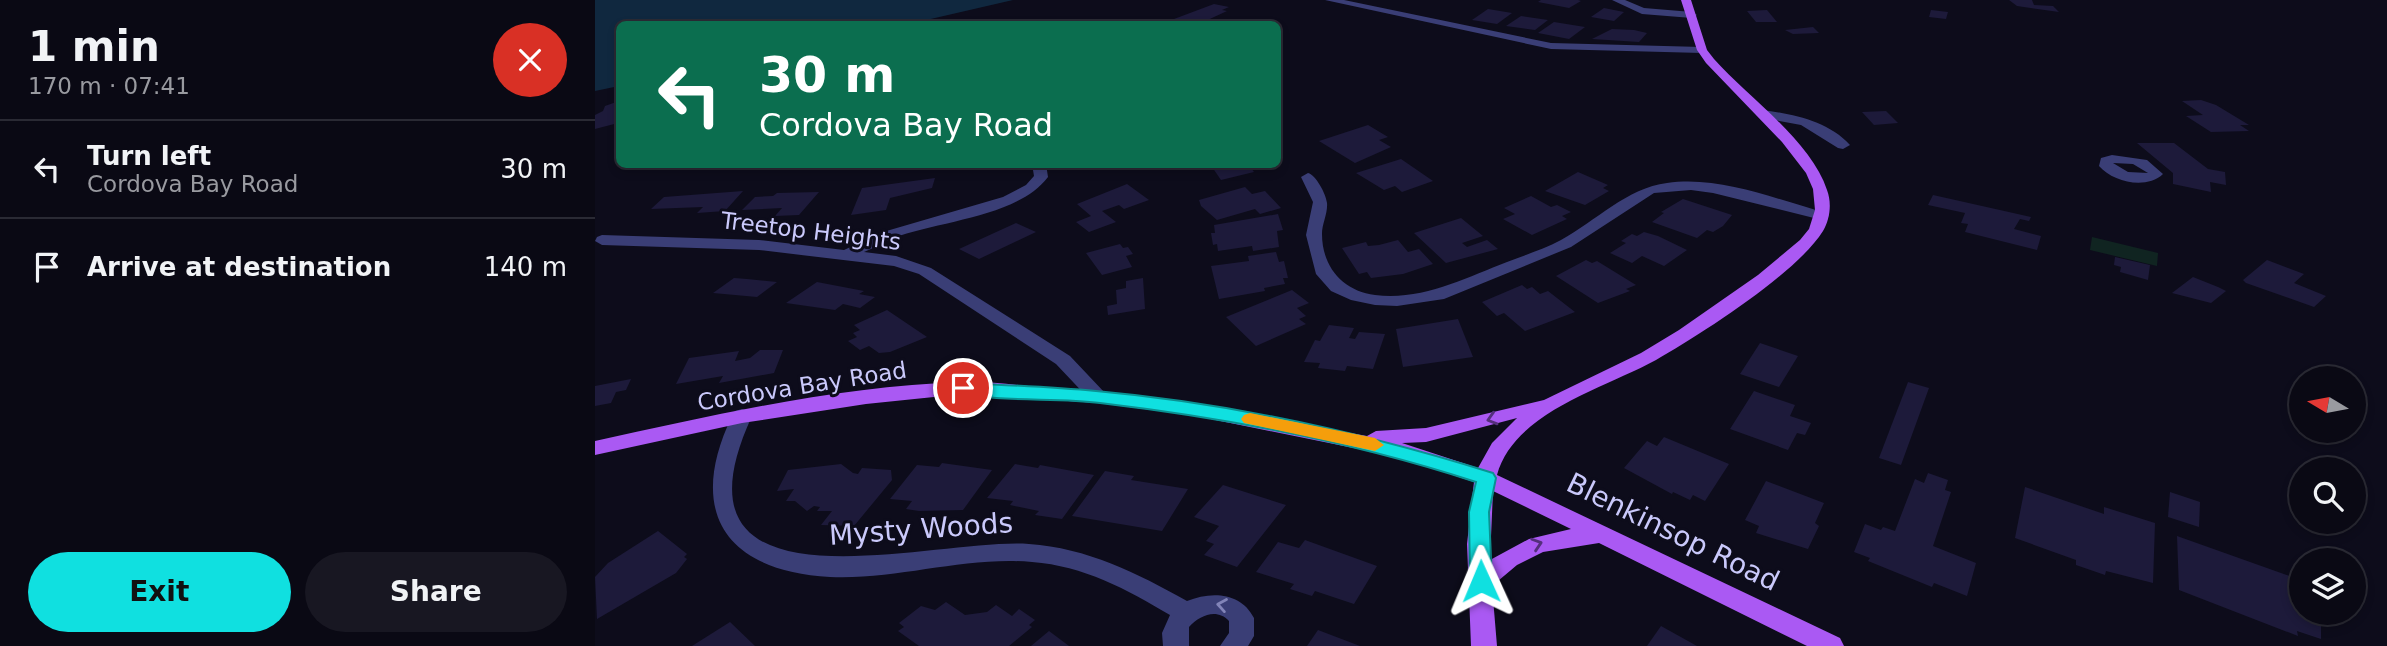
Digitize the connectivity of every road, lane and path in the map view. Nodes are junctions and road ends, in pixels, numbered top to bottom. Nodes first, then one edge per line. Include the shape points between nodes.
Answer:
1 (1330, 0) edge
2 (1617, 0) edge
3 (1629, 0) edge
4 (1689, 7) edge
5 (1702, 50) junction
6 (1762, 114) junction
7 (1843, 145) dead end
8 (1040, 168) edge
9 (1308, 177) dead end
10 (1820, 220) junction
11 (602, 240) dead end
12 (848, 254) junction
13 (1098, 397) junction
14 (1557, 400) junction
15 (742, 416) junction
16 (1348, 439) junction
17 (595, 448) edge
18 (1486, 478) junction
19 (1607, 534) junction
20 (1481, 581) junction
21 (1187, 613) junction
22 (1176, 646) edge
23 (1233, 646) edge
24 (1484, 646) edge
25 (1831, 646) edge

1 - 5 street via 1551,46
2 - 4 street via 1641,11
3 - 4 street
4 - 5 main road
5 - 6 main road
6 - 7 street via 1809,123
6 - 10 main road via 1820,187
8 - 12 street via 1041,177 1021,194 888,235
9 - 10 street via 1320,202 1314,235 1324,274 1337,287 1375,300 1438,295 1565,244 1650,190 1679,185 1754,209
10 - 14 main road via 1805,242 1694,328 1649,356
11 - 12 street, Treetop Heights via 737,243
12 - 13 street, Treetop Heights via 896,261 925,271 1063,360
13 - 15 main road, Cordova Bay Road via 963,388
13 - 16 main road, Cordova Bay Road via 1191,409
14 -> 16 main road via 1426,435
14 - 18 main road via 1500,446
15 - 17 main road, Cordova Bay Road
15 - 21 street, Mysty Woods via 728,443 723,510 735,533 768,554 809,567 853,568 1006,551 1050,554 1113,570
16 - 18 main road, Cordova Bay Road
18 - 19 main road, Blenkinsop Road
18 - 20 main road via 1479,512
20 -> 19 main road via 1498,563 1532,544
19 - 25 main road, Blenkinsop Road
20 - 24 main road
21 - 22 street via 1175,630
23 -> 21 street via 1244,627 1237,610 1220,603

